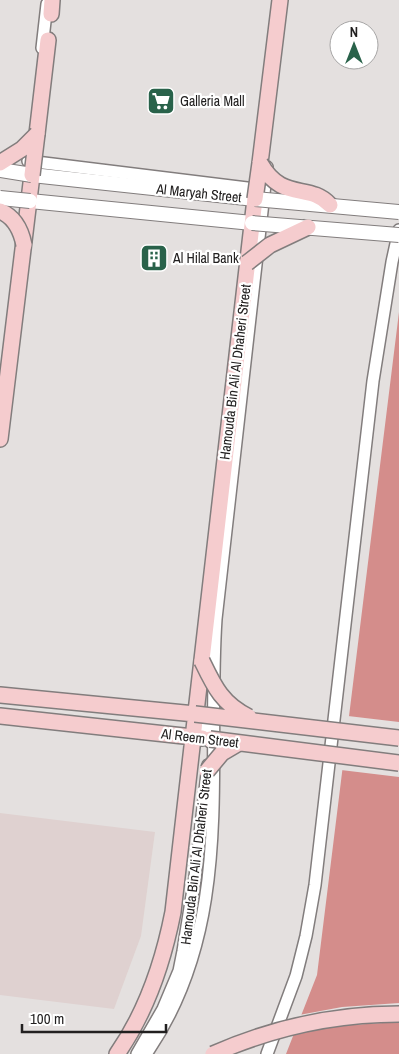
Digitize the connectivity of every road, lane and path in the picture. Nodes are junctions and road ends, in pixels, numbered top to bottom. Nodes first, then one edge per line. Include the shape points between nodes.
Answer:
1 (280, 0) edge
2 (287, 0) edge
3 (50, 5) edge
4 (48, 40) dead end
5 (37, 134) junction
6 (260, 163) junction
7 (0, 164) edge
8 (30, 168) junction
9 (0, 170) edge
10 (260, 194) junction
11 (0, 198) edge
12 (30, 201) junction
13 (330, 205) junction
14 (0, 211) edge
15 (399, 212) edge
16 (252, 224) junction
17 (308, 227) junction
18 (399, 230) edge
19 (399, 235) edge
20 (24, 246) junction
21 (247, 263) junction
22 (0, 388) edge
23 (0, 439) edge
24 (202, 661) junction
25 (0, 695) edge
26 (196, 714) junction
27 (0, 716) edge
28 (262, 722) junction
29 (194, 737) junction
30 (399, 738) edge
31 (210, 740) junction
32 (239, 743) junction
33 (399, 762) edge
34 (207, 770) junction
35 (189, 952) junction
36 (399, 1014) edge
37 (117, 1054) edge
38 (138, 1054) edge
39 (146, 1054) edge
40 (213, 1054) edge
41 (267, 1054) edge

1 - 6 main road, Hamouda Bin Ali Al Dhaheri Street
2 - 10 street
3 - 8 street
4 - 5 main road
5 - 7 main road, bridge
5 - 8 main road, bridge
6 - 10 main road, Hamouda Bin Ali Al Dhaheri Street, bridge
6 - 13 main road, bridge via 270,178 283,187 315,195
8 - 9 street, Al Maryah Street, bridge
8 - 10 street, Al Maryah Street
8 - 12 main road
8 - 22 street
10 - 13 street, Al Maryah Street, bridge
10 - 16 main road, Hamouda Bin Ali Al Dhaheri Street
10 - 35 street via 216,619 213,836 206,898
11 - 12 street, Al Maryah Street, bridge
12 - 16 street, Al Maryah Street
12 - 20 main road, bridge
13 - 15 street, Al Maryah Street, bridge
14 - 20 main road, bridge via 16,223
16 - 17 street, Al Maryah Street, bridge
16 - 21 main road, Hamouda Bin Ali Al Dhaheri Street
17 - 19 street, Al Maryah Street, bridge
17 - 21 main road, bridge via 270,245
18 - 41 street via 373,380 315,885 296,976
20 - 23 main road
21 - 24 main road, Hamouda Bin Ali Al Dhaheri Street
24 - 26 main road, Hamouda Bin Ali Al Dhaheri Street
24 - 28 main road, bridge via 224,700 238,711
25 - 26 main road, Al Reem Street
26 - 28 main road, Al Reem Street, bridge
26 - 29 main road, Hamouda Bin Ali Al Dhaheri Street
26 - 31 street
27 - 29 main road, Al Reem Street
28 - 30 main road, Al Reem Street, bridge
29 - 31 main road, Al Reem Street
29 - 37 main road, Hamouda Bin Ali Al Dhaheri Street via 167,943 147,1001
31 - 32 main road, Al Reem Street, bridge
31 - 34 street, Hamouda Bin Ali Al Dhaheri Street
32 - 33 main road, Al Reem Street, bridge
32 - 34 main road, bridge via 222,754
34 - 35 street, Hamouda Bin Ali Al Dhaheri Street
35 - 38 street, Hamouda Bin Ali Al Dhaheri Street
35 - 39 street via 174,1007
36 - 40 main road, bridge via 314,1022 258,1036

